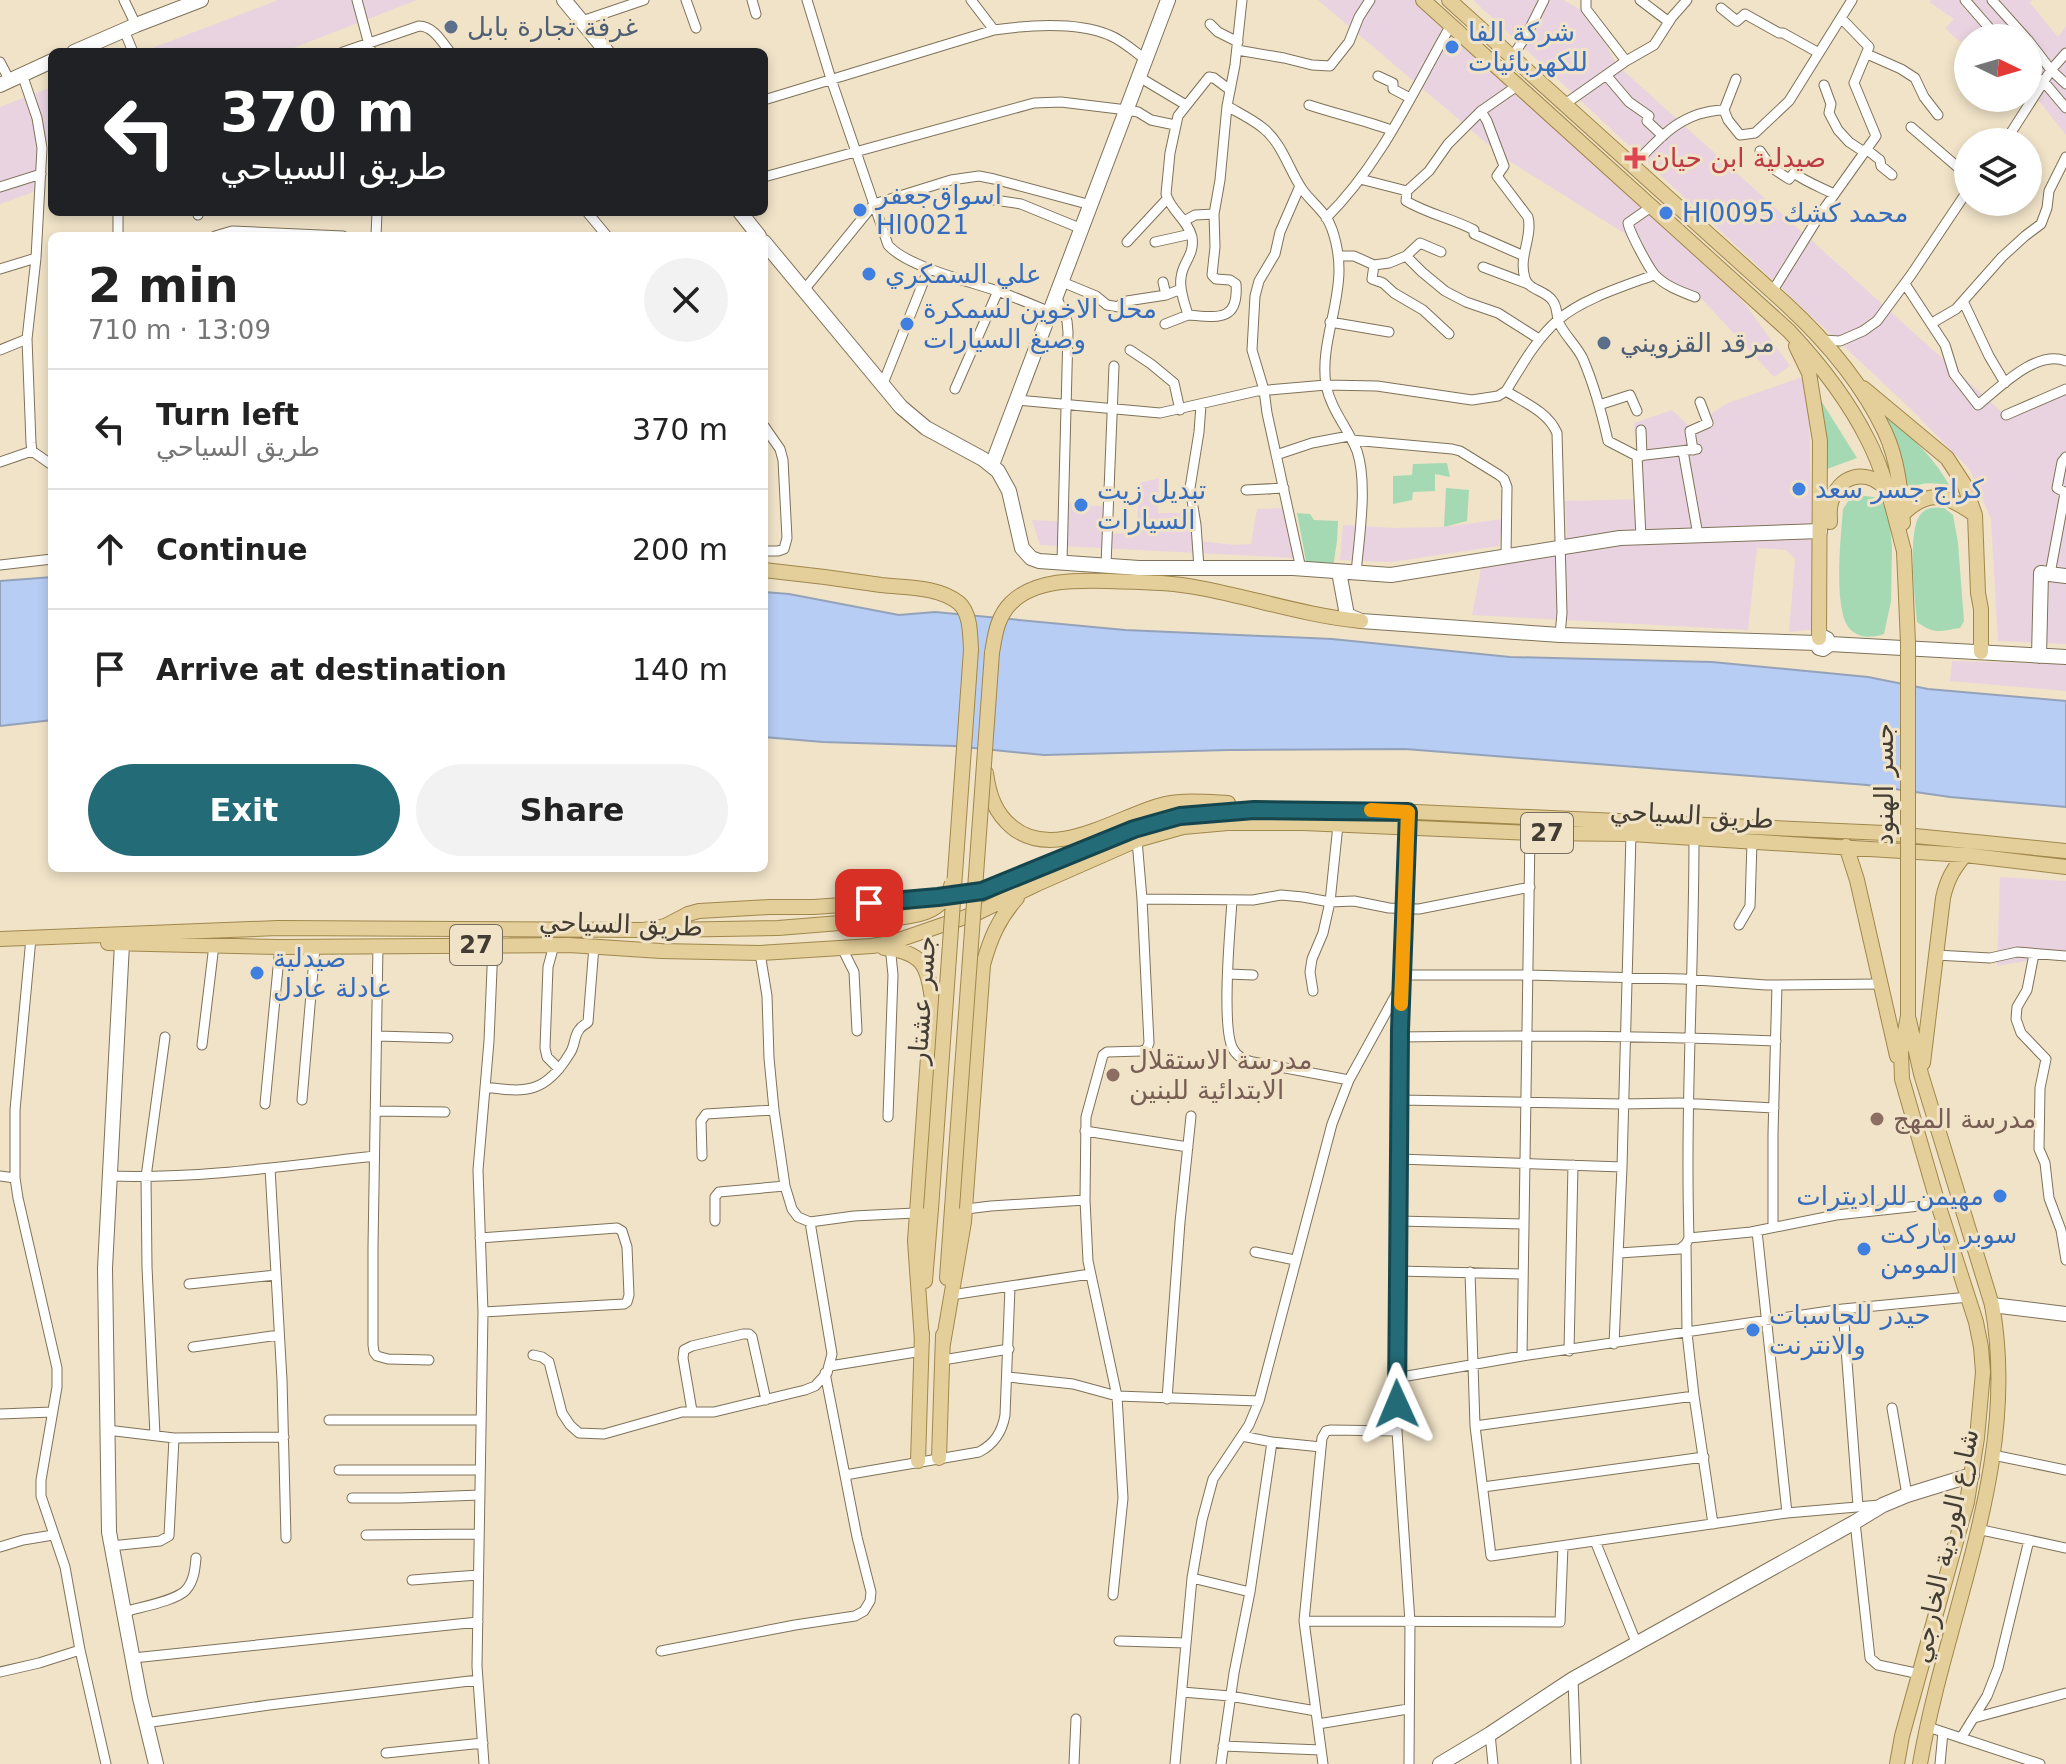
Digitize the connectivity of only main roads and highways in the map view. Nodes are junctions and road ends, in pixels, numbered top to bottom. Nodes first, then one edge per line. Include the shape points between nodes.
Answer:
1 (1423, 0) edge
2 (1456, 2) edge
3 (1796, 313) junction
4 (1786, 329) junction
5 (1853, 380) junction
6 (1888, 493) junction
7 (1902, 515) junction
8 (1975, 515) junction
9 (1904, 551) junction
10 (768, 570) edge
11 (1361, 621) road end
12 (1977, 651) road end
13 (984, 750) junction
14 (1372, 810) junction
15 (1408, 812) junction
16 (1406, 828) junction
17 (1846, 846) junction
18 (2066, 851) edge
19 (1965, 855) junction
20 (957, 860) junction
21 (2066, 867) edge
22 (1037, 884) junction
23 (643, 930) junction
24 (62, 937) junction
25 (0, 939) edge
26 (891, 945) junction
27 (1908, 1016) junction
28 (1921, 1074) junction
29 (1902, 1079) junction
30 (1926, 1090) junction
31 (1906, 1095) junction
32 (959, 1209) junction
33 (943, 1344) junction
34 (922, 1346) junction
35 (939, 1458) road end
36 (918, 1461) road end
37 (1918, 1678) junction
38 (1936, 1696) junction
39 (1902, 1736) junction
40 (1923, 1747) junction
41 (1897, 1764) edge
42 (1920, 1764) edge

1 - 4 main road
2 - 3 main road
3 - 4 main road
3 - 5 main road
4 - 6 main road via 1852,411
4 - 6 main road via 1809,373 1820,441 1823,641 1831,500 1841,485 1857,476 1871,478
5 - 7 main road via 1886,433
5 - 8 main road via 1947,458
6 - 9 main road
7 - 8 main road via 1911,505 1936,497 1949,498
7 - 9 main road
8 - 12 main road via 1981,609
9 - 27 main road, جسر الهنود, bridge
10 - 20 main road, جسر عشتار, bridge via 926,590 958,603 966,615 971,650
11 - 13 main road, جسر عشتار, bridge via 1165,583 1066,581 1030,590 1000,615
13 - 14 main road, bridge via 994,806 1016,831 1032,838 1057,840 1165,804 1186,802
13 - 32 main road, جسر عشتار, bridge
14 - 15 main road, طريق السياحي / 27
14 - 23 main road, طريق السياحي / 27 via 1240,810 1180,816 1134,829 982,891 814,907 699,911
15 - 16 main road
15 - 18 main road, طريق السياحي / 27 via 1885,833
16 - 17 main road, طريق السياحي / 27
16 - 22 main road, طريق السياحي / 27 via 1203,824 1137,840
17 - 19 main road, طريق السياحي / 27
17 - 29 main road
19 - 21 main road, طريق السياحي / 27
19 - 28 main road via 1946,882
20 - 23 main road, bridge via 950,892 925,914 778,928
20 - 34 main road, جسر عشتار, bridge
22 - 26 main road, طريق السياحي
22 - 32 main road via 1005,911 983,965
23 - 24 main road, طريق السياحي / 27 via 278,928
24 - 25 main road, طريق السياحي / 27
24 - 26 main road, طريق السياحي / 27 via 122,944 554,945 760,953
26 - 34 main road via 921,962 929,975 932,1000 915,1213
27 - 28 main road, شارع الوردية الخارجي
27 - 29 main road, شارع الوردية الخارجي
28 - 29 main road via 1914,1080
28 - 30 main road, شارع الوردية الخارجي
29 - 31 main road, شارع الوردية الخارجي
30 - 31 main road
30 - 38 main road, شارع الوردية الخارجي via 1992,1305 2000,1366 1993,1455
31 - 37 main road, شارع الوردية الخارجي via 1969,1297 1983,1372 1972,1475
32 - 33 main road
32 - 33 main road via 960,1249
33 - 35 main road
34 - 36 main road
37 - 38 main road via 1923,1701
37 - 39 main road, شارع الوردية الخارجي
38 - 40 main road, شارع الوردية الخارجي
39 - 40 main road via 1918,1728
39 - 41 main road, شارع الوردية الخارجي
40 - 42 main road, شارع الوردية الخارجي

